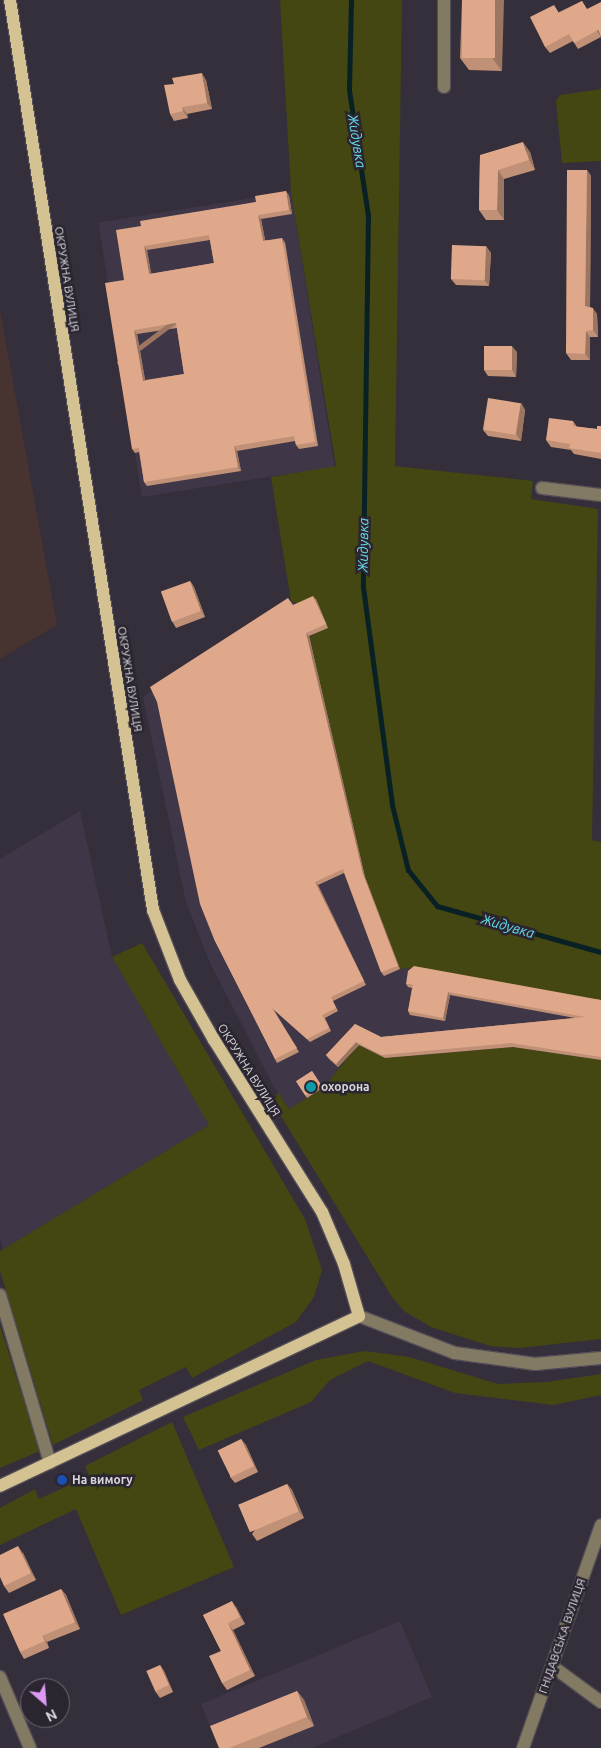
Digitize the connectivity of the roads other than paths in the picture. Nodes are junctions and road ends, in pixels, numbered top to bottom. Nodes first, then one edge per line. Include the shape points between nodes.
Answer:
1 (10, 0) edge
2 (444, 0) edge
3 (444, 87) dead end
4 (542, 488) dead end
5 (601, 495) edge
6 (0, 1295) edge
7 (359, 1316) junction
8 (601, 1358) edge
9 (50, 1463) junction
10 (0, 1486) edge
11 (601, 1525) edge
12 (552, 1666) junction
13 (0, 1678) edge
14 (601, 1702) edge
15 (30, 1748) edge
16 (523, 1748) edge

1 - 7 main road, ОКРУЖНА ВУЛИЦЯ via 153,910 180,980 322,1212 344,1264
2 - 3 street
4 - 5 street
6 - 9 street
7 - 8 street via 455,1353 535,1364
7 - 9 main road
9 - 10 main road
11 - 12 street, ГНІДАВСЬКА ВУЛИЦЯ
12 - 14 street
12 - 16 street, ГНІДАВСЬКА ВУЛИЦЯ
13 - 15 street

